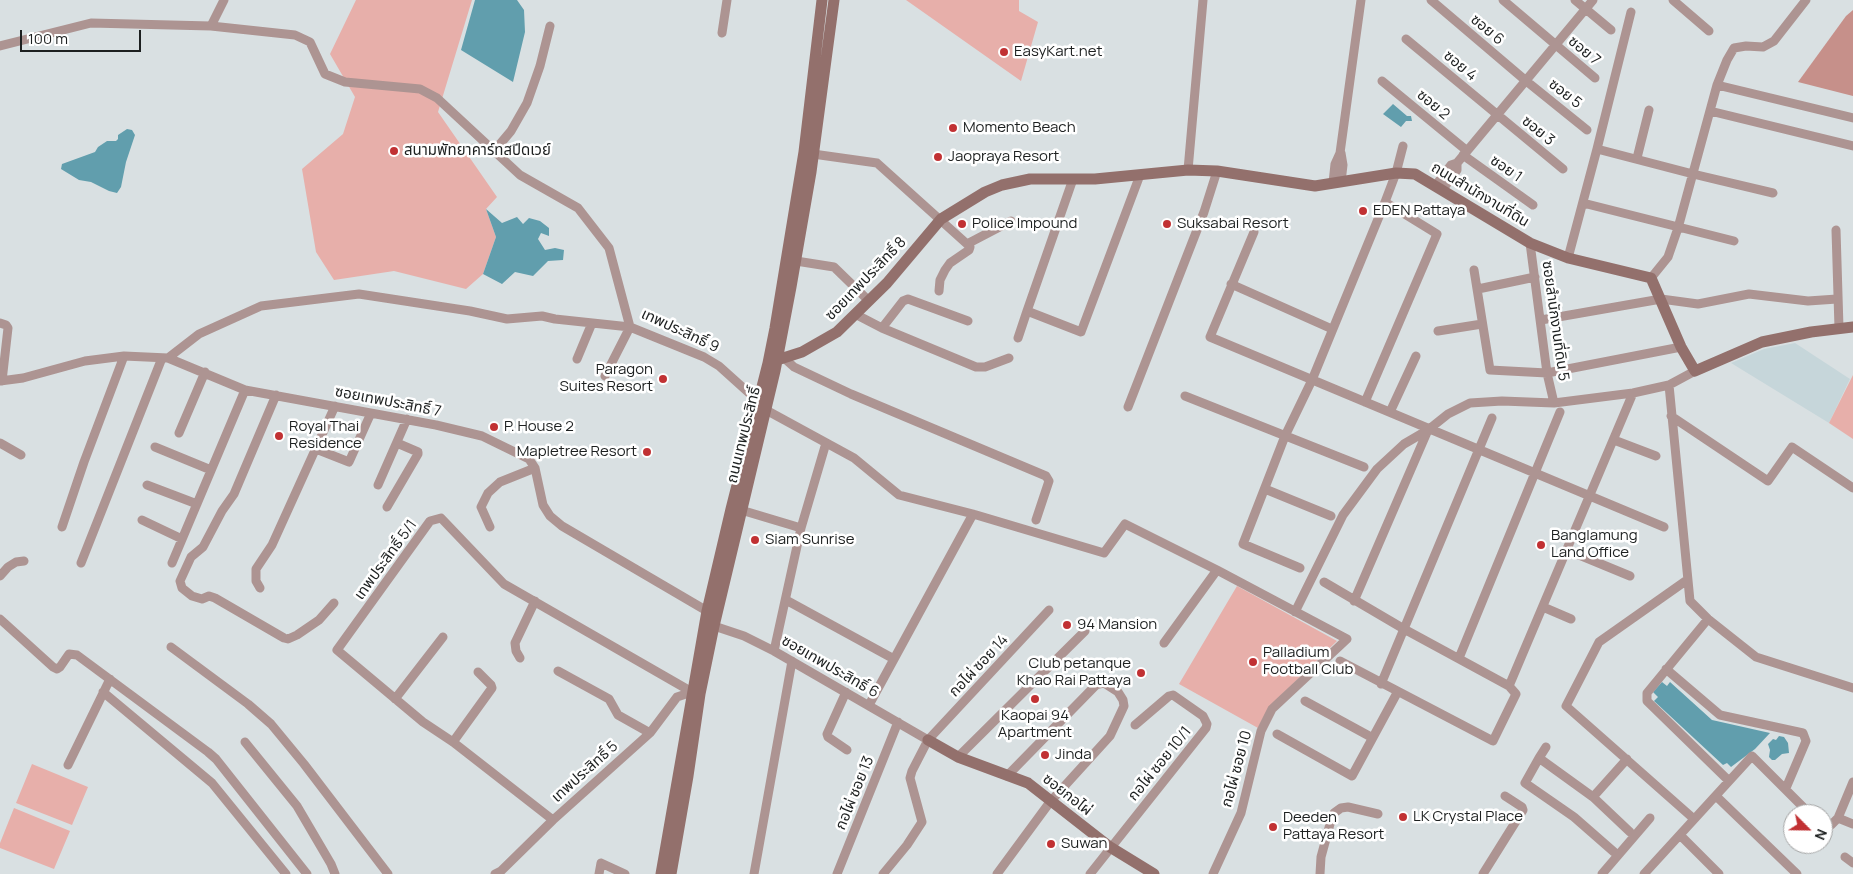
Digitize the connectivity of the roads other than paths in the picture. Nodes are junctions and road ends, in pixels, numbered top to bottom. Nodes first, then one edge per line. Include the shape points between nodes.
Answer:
1 (224, 0) edge
2 (727, 0) edge
3 (822, 0) edge
4 (834, 0) edge
5 (1203, 0) edge
6 (1360, 0) edge
7 (1431, 0) edge
8 (1503, 0) edge
9 (1575, 0) edge
10 (1592, 0) edge
11 (1673, 0) edge
12 (1806, 0) edge
13 (1585, 9) junction
14 (1631, 12) dead end
15 (211, 26) junction
16 (550, 26) dead end
17 (1611, 30) dead end
18 (1709, 31) dead end
19 (722, 33) dead end
20 (1406, 39) dead end
21 (1555, 44) junction
22 (0, 46) edge
23 (1595, 78) dead end
24 (1525, 80) junction
25 (1382, 81) dead end
26 (1717, 85) junction
27 (1648, 110) dead end
28 (1710, 112) junction
29 (1496, 115) junction
30 (1853, 118) edge
31 (1587, 130) dead end
32 (1403, 146) dead end
33 (1853, 146) edge
34 (1597, 148) junction
35 (495, 150) junction
36 (813, 154) junction
37 (1462, 156) junction
38 (1637, 158) junction
39 (1563, 169) dead end
40 (1188, 170) junction
41 (1217, 171) junction
42 (1396, 173) junction
43 (1693, 174) junction
44 (1140, 175) junction
45 (1073, 179) junction
46 (1337, 182) junction
47 (1440, 187) junction
48 (1773, 193) dead end
49 (1385, 202) junction
50 (1583, 203) junction
51 (1533, 205) dead end
52 (941, 219) junction
53 (1011, 221) dead end
54 (1678, 228) junction
55 (1836, 230) dead end
56 (1254, 232) dead end
57 (1734, 241) dead end
58 (1530, 243) junction
59 (967, 244) junction
60 (1568, 258) junction
61 (796, 261) junction
62 (1474, 270) dead end
63 (1535, 277) junction
64 (1652, 278) junction
65 (1231, 284) junction
66 (1478, 289) junction
67 (940, 291) dead end
68 (1836, 298) junction
69 (1661, 299) junction
70 (869, 301) junction
71 (1027, 311) junction
72 (855, 314) junction
73 (1541, 320) junction
74 (968, 321) dead end
75 (0, 323) edge
76 (592, 323) junction
77 (1482, 324) junction
78 (630, 327) junction
79 (1853, 327) edge
80 (882, 328) junction
81 (1839, 328) junction
82 (1332, 329) junction
83 (1438, 331) dead end
84 (1018, 338) dead end
85 (1681, 347) junction
86 (124, 356) junction
87 (1416, 356) dead end
88 (165, 358) junction
89 (1009, 358) dead end
90 (777, 359) junction
91 (577, 360) dead end
92 (1695, 371) junction
93 (206, 372) junction
94 (1548, 373) junction
95 (605, 376) dead end
96 (1, 380) edge
97 (1312, 380) junction
98 (1668, 385) junction
99 (245, 390) junction
100 (1633, 393) junction
101 (276, 395) junction
102 (1185, 396) dead end
103 (1365, 402) junction
104 (1554, 403) junction
105 (335, 406) junction
106 (762, 406) junction
107 (1128, 407) dead end
108 (1390, 412) junction
109 (1560, 412) dead end
110 (371, 413) junction
111 (1671, 416) junction
112 (1492, 418) dead end
113 (407, 419) junction
114 (1428, 430) junction
115 (179, 433) dead end
116 (1285, 436) junction
117 (1614, 440) junction
118 (0, 443) edge
119 (397, 443) junction
120 (826, 443) junction
121 (155, 447) dead end
122 (316, 449) junction
123 (1479, 450) junction
124 (21, 455) dead end
125 (1656, 456) dead end
126 (1364, 467) dead end
127 (535, 468) junction
128 (211, 470) junction
129 (1535, 474) junction
130 (147, 485) dead end
131 (378, 485) dead end
132 (1853, 488) edge
133 (1265, 489) junction
134 (1590, 496) junction
135 (197, 504) junction
136 (387, 506) dead end
137 (741, 510) junction
138 (973, 514) junction
139 (1331, 516) dead end
140 (142, 520) dead end
141 (1036, 520) dead end
142 (490, 526) dead end
143 (62, 527) dead end
144 (1664, 527) dead end
145 (801, 528) junction
146 (182, 539) junction
147 (1567, 550) junction
148 (24, 561) dead end
149 (81, 563) dead end
150 (172, 563) dead end
151 (1300, 568) dead end
152 (1217, 570) junction
153 (0, 576) edge
154 (1630, 576) dead end
155 (1687, 580) junction
156 (1324, 582) dead end
157 (260, 588) dead end
158 (786, 600) junction
159 (534, 601) junction
160 (1354, 601) junction
161 (334, 603) dead end
162 (1543, 607) junction
163 (1049, 610) dead end
164 (707, 611) junction
165 (1295, 612) junction
166 (0, 619) edge
167 (1571, 619) dead end
168 (1708, 619) junction
169 (714, 626) junction
170 (1404, 629) junction
171 (1084, 631) dead end
172 (443, 637) dead end
173 (1164, 643) dead end
174 (171, 647) dead end
175 (774, 651) junction
176 (520, 658) dead end
177 (1459, 658) junction
178 (894, 659) junction
179 (792, 661) junction
180 (1340, 661) dead end
181 (1666, 669) junction
182 (558, 671) dead end
183 (478, 672) dead end
184 (110, 679) junction
185 (1381, 684) junction
186 (1509, 686) junction
187 (1853, 688) edge
188 (103, 692) junction
189 (692, 692) junction
190 (846, 692) junction
191 (1397, 692) junction
192 (395, 698) junction
193 (1305, 701) dead end
194 (869, 705) junction
195 (898, 722) junction
196 (1135, 725) dead end
197 (650, 733) junction
198 (1277, 734) dead end
199 (1371, 737) junction
200 (928, 740) junction
201 (246, 742) dead end
202 (453, 742) junction
203 (1546, 747) dead end
204 (848, 750) dead end
205 (958, 757) junction
206 (1539, 758) junction
207 (1627, 759) junction
208 (68, 765) dead end
209 (1007, 776) junction
210 (1729, 781) junction
211 (1853, 782) edge
212 (1786, 788) junction
213 (1505, 796) dead end
214 (1716, 796) junction
215 (1593, 797) junction
216 (1050, 802) junction
217 (1801, 804) edge
218 (1378, 814) dead end
219 (1650, 818) dead end
220 (1838, 818) junction
221 (1694, 819) junction
222 (552, 820) junction
223 (1833, 823) edge
224 (1853, 824) edge
225 (1630, 832) dead end
226 (1680, 835) junction
227 (1110, 847) junction
228 (1614, 852) dead end
229 (286, 874) edge
230 (307, 874) edge
231 (335, 874) edge
232 (388, 874) edge
233 (495, 874) edge
234 (599, 874) edge
235 (625, 874) edge
236 (661, 874) edge
237 (671, 874) edge
238 (754, 874) edge
239 (837, 874) edge
240 (883, 874) edge
241 (997, 874) edge
242 (1090, 874) edge
243 (1154, 874) edge
244 (1213, 874) edge
245 (1320, 874) edge
246 (1482, 874) edge
247 (1602, 874) edge
248 (1644, 874) edge
249 (1719, 874) edge
250 (1798, 874) edge

1 - 15 street
2 - 19 street
3 - 90 main road, ถนนเทพประสิทธิ์
4 - 36 main road, ถนนเทพประสิทธิ์
5 - 40 street
6 - 46 street via 1340,153 1343,165
7 - 24 street, ซอย 6
8 - 21 street, ซอย 7
9 - 13 street
10 - 13 street
11 - 18 street
12 - 26 street via 1774,41 1764,47 1734,48
13 - 17 street
13 - 21 street
14 - 34 street
15 - 22 street, เทพประสิทธิ์ 9 via 91,23
15 - 35 street, เทพประสิทธิ์ 9 via 295,35 310,42 325,74 345,82 420,88 437,98
16 - 35 street via 527,103 511,131
20 - 29 street, ซอย 4
21 - 23 street, ซอย 7
21 - 24 street
24 - 29 street
24 - 31 street, ซอย 5
25 - 37 street, ซอย 2
26 - 28 street
26 - 30 street
27 - 38 street
28 - 33 street
28 - 43 street
29 - 37 street
29 - 39 street, ซอย 3
32 - 42 street
34 - 38 street
34 - 50 street
35 - 78 street, เทพประสิทธิ์ 9 via 520,174 578,208 594,228 609,248
36 - 52 street via 877,163
36 - 61 main road, ถนนเทพประสิทธิ์
37 - 47 street via 1456,170
37 - 51 street, ซอย 1
38 - 43 street
40 - 41 main road, ถนนสำนักงานที่ดิน
40 - 44 main road, ถนนสำนักงานที่ดิน
41 - 46 main road, ถนนสำนักงานที่ดิน via 1315,186
41 - 107 street
42 - 46 main road, ถนนสำนักงานที่ดิน
42 - 47 main road, ถนนสำนักงานที่ดิน via 1415,174
42 - 49 street
43 - 48 street
43 - 54 street
44 - 45 main road, ถนนสำนักงานที่ดิน
44 - 71 street via 1081,332
45 - 52 main road, ถนนสำนักงานที่ดิน via 1030,178 1002,184
45 - 71 street
47 - 58 main road, ถนนสำนักงานที่ดิน
49 - 82 street
49 - 103 street via 1437,234
50 - 54 street
50 - 60 street
52 - 59 street
52 - 70 main road, ซอยเทพประสิทธิ์ 8
53 - 59 street
54 - 57 street
54 - 64 street via 1668,257
55 - 68 street
56 - 65 street
58 - 60 main road, ถนนสำนักงานที่ดิน
58 - 63 street, ซอยสำนักงานที่ดิน 5
59 - 67 street via 969,250 945,270 940,280
60 - 64 main road, ถนนสำนักงานที่ดิน
61 - 70 street via 834,267
61 - 90 main road, ถนนเทพประสิทธิ์
62 - 66 street
63 - 66 street
63 - 73 street, ซอยสำนักงานที่ดิน 5
64 - 69 main road
65 - 82 street
65 - 97 street via 1210,337
66 - 77 street
68 - 69 street via 1808,301 1757,293 1698,304
68 - 81 street
69 - 73 street
69 - 85 main road
70 - 72 main road, ซอยเทพประสิทธิ์ 8
71 - 84 street
72 - 80 street
72 - 90 main road, ซอยเทพประสิทธิ์ 8 via 837,332 802,352
73 - 94 street, ซอยสำนักงานที่ดิน 5
74 - 80 street via 908,299
75 - 96 street via 8,328
76 - 78 street
76 - 88 street via 542,316 507,319 359,294 262,306 199,334
76 - 91 street
77 - 83 street
77 - 94 street via 1490,370
78 - 95 street
78 - 106 street, เทพประสิทธิ์ 9 via 704,357 719,366
79 - 81 main road
80 - 89 street via 976,367
81 - 92 main road via 1762,342
82 - 97 street
85 - 92 main road
85 - 94 street
86 - 88 street, ซอยเทพประสิทธิ์ 7
86 - 96 street, ซอยเทพประสิทธิ์ 7
86 - 143 street
87 - 108 street
88 - 93 street, ซอยเทพประสิทธิ์ 7
88 - 149 street
90 - 106 main road, ถนนเทพประสิทธิ์
90 - 141 street via 851,394 1046,476 1050,481
92 - 98 street
93 - 99 street, ซอยเทพประสิทธิ์ 7
93 - 115 street
94 - 104 street, ซอยสำนักงานที่ดิน 5
97 - 103 street
97 - 116 street
98 - 100 street
98 - 111 street
99 - 101 street, ซอยเทพประสิทธิ์ 7
99 - 128 street
100 - 104 street
100 - 117 street
101 - 105 street, ซอยเทพประสิทธิ์ 7
101 - 161 street via 234,494 203,547 191,557 180,581 182,588 192,596 215,598 288,639 319,620
102 - 116 street
103 - 108 street
104 - 114 street via 1470,403 1448,414
105 - 110 street, ซอยเทพประสิทธิ์ 7
105 - 122 street
106 - 120 street, เทพประสิทธิ์ 9
106 - 137 main road, ถนนเทพประสิทธิ์
106 - 164 main road, ถนนเทพประสิทธิ์ via 731,509
108 - 114 street
109 - 129 street
110 - 113 street, ซอยเทพประสิทธิ์ 7
110 - 122 street via 349,462
111 - 132 street via 1768,481 1792,447
111 - 155 street
112 - 123 street
113 - 119 street
113 - 127 street, ซอยเทพประสิทธิ์ 7 via 482,436 529,459
114 - 123 street
114 - 160 street
114 - 165 street via 1404,444 1377,469 1343,515
116 - 126 street
116 - 133 street
117 - 125 street
117 - 134 street
118 - 124 street
119 - 131 street
119 - 136 street via 418,454
120 - 138 street, เทพประสิทธิ์ 9 via 854,458 899,496
120 - 145 street
121 - 128 street
122 - 157 street via 272,545 256,569
123 - 129 street
123 - 170 street
127 - 142 street via 500,482 488,493 481,507
127 - 164 street via 543,505 562,526
128 - 135 street
129 - 134 street
129 - 177 street
130 - 135 street
133 - 139 street
133 - 151 street via 1243,544
134 - 144 street
134 - 147 street
135 - 146 street
137 - 145 street
137 - 169 main road, ถนนเทพประสิทธิ์
138 - 152 street, เทพประสิทธิ์ 9 via 1104,554 1125,524
138 - 178 street
140 - 146 street
145 - 158 street
146 - 150 street
147 - 154 street
147 - 162 street
148 - 153 street via 8,567
152 - 165 street
152 - 173 street
155 - 168 street via 1690,601
155 - 207 street via 1599,642 1566,706
156 - 160 street
158 - 175 street
158 - 178 street
159 - 176 street via 515,643
159 - 189 street, เทพประสิทธิ์ 5/1
159 - 192 street, เทพประสิทธิ์ 5/1 via 504,584 441,518 430,521 337,650
160 - 170 street
162 - 167 street
162 - 186 street
163 - 200 street, กอไผ่ ซอย 14
164 - 169 main road
164 - 189 main road, ถนนเทพประสิทธิ์
165 - 244 street, กอไผ่ ซอย 10 via 1347,639 1272,709 1261,731 1241,813
166 - 184 street via 53,667 60,667 66,655 72,653
168 - 181 street
168 - 187 street via 1756,657
169 - 175 street, ซอยเทพประสิทธิ์ 6
169 - 237 main road, ถนนเทพประสิทธิ์
170 - 177 street
170 - 185 street
171 - 205 street
172 - 192 street
174 - 232 street via 271,724
175 - 179 street, ซอยเทพประสิทธิ์ 6
177 - 186 street
178 - 194 street
179 - 190 street, ซอยเทพประสิทธิ์ 6
179 - 238 street
180 - 185 street
181 - 210 street via 1647,693 1647,701
181 - 212 street via 1720,715 1803,733 1806,741
182 - 197 street via 609,699 618,715
183 - 202 street via 492,688
184 - 188 street
184 - 230 street via 216,759
185 - 191 street
186 - 191 street via 1516,694 1493,741
188 - 208 street
188 - 229 street via 212,783
189 - 197 street, เทพประสิทธิ์ 5 via 677,697
189 - 236 main road, ถนนเทพประสิทธิ์
190 - 194 street, ซอยเทพประสิทธิ์ 6
190 - 204 street via 827,734
191 - 199 street
192 - 202 street, เทพประสิทธิ์ 5/1
193 - 199 street
194 - 195 street, ซอยเทพประสิทธิ์ 6
195 - 200 street, ซอยเทพประสิทธิ์ 6
195 - 239 street, กอไผ่ ซอย 13
196 - 227 street, กอไผ่ ซอย 10/1 via 1173,695 1203,716 1207,724
197 - 222 street, เทพประสิทธิ์ 5
198 - 199 street via 1352,776
200 - 205 main road, ซอยกอไผ่
200 - 240 street, กอไผ่ ซอย 14 via 910,778 922,822
201 - 231 street via 297,806
202 - 222 street, เทพประสิทธิ์ 5/1
203 - 206 street
205 - 209 main road, ซอยกอไผ่
206 - 215 street
206 - 228 street via 1524,783 1574,817
207 - 215 street
207 - 221 street
209 - 216 main road, ซอยกอไผ่ via 1028,783
209 - 216 street via 1096,685 1104,684 1118,692 1124,706 1104,744
210 - 212 street via 1752,756
210 - 214 street
211 - 220 street
212 - 217 street
213 - 246 street via 1523,810
214 - 221 street
214 - 250 street
215 - 225 street
216 - 227 main road, ซอยกอไผ่
216 - 241 street
218 - 245 street via 1348,807 1334,813 1321,857
219 - 247 street
220 - 223 street
220 - 224 street
221 - 226 street
222 - 233 street, เทพประสิทธิ์ 5
226 - 248 street
226 - 249 street
227 - 242 street
227 - 243 main road, ซอยกอไผ่
234 - 235 street via 601,863

